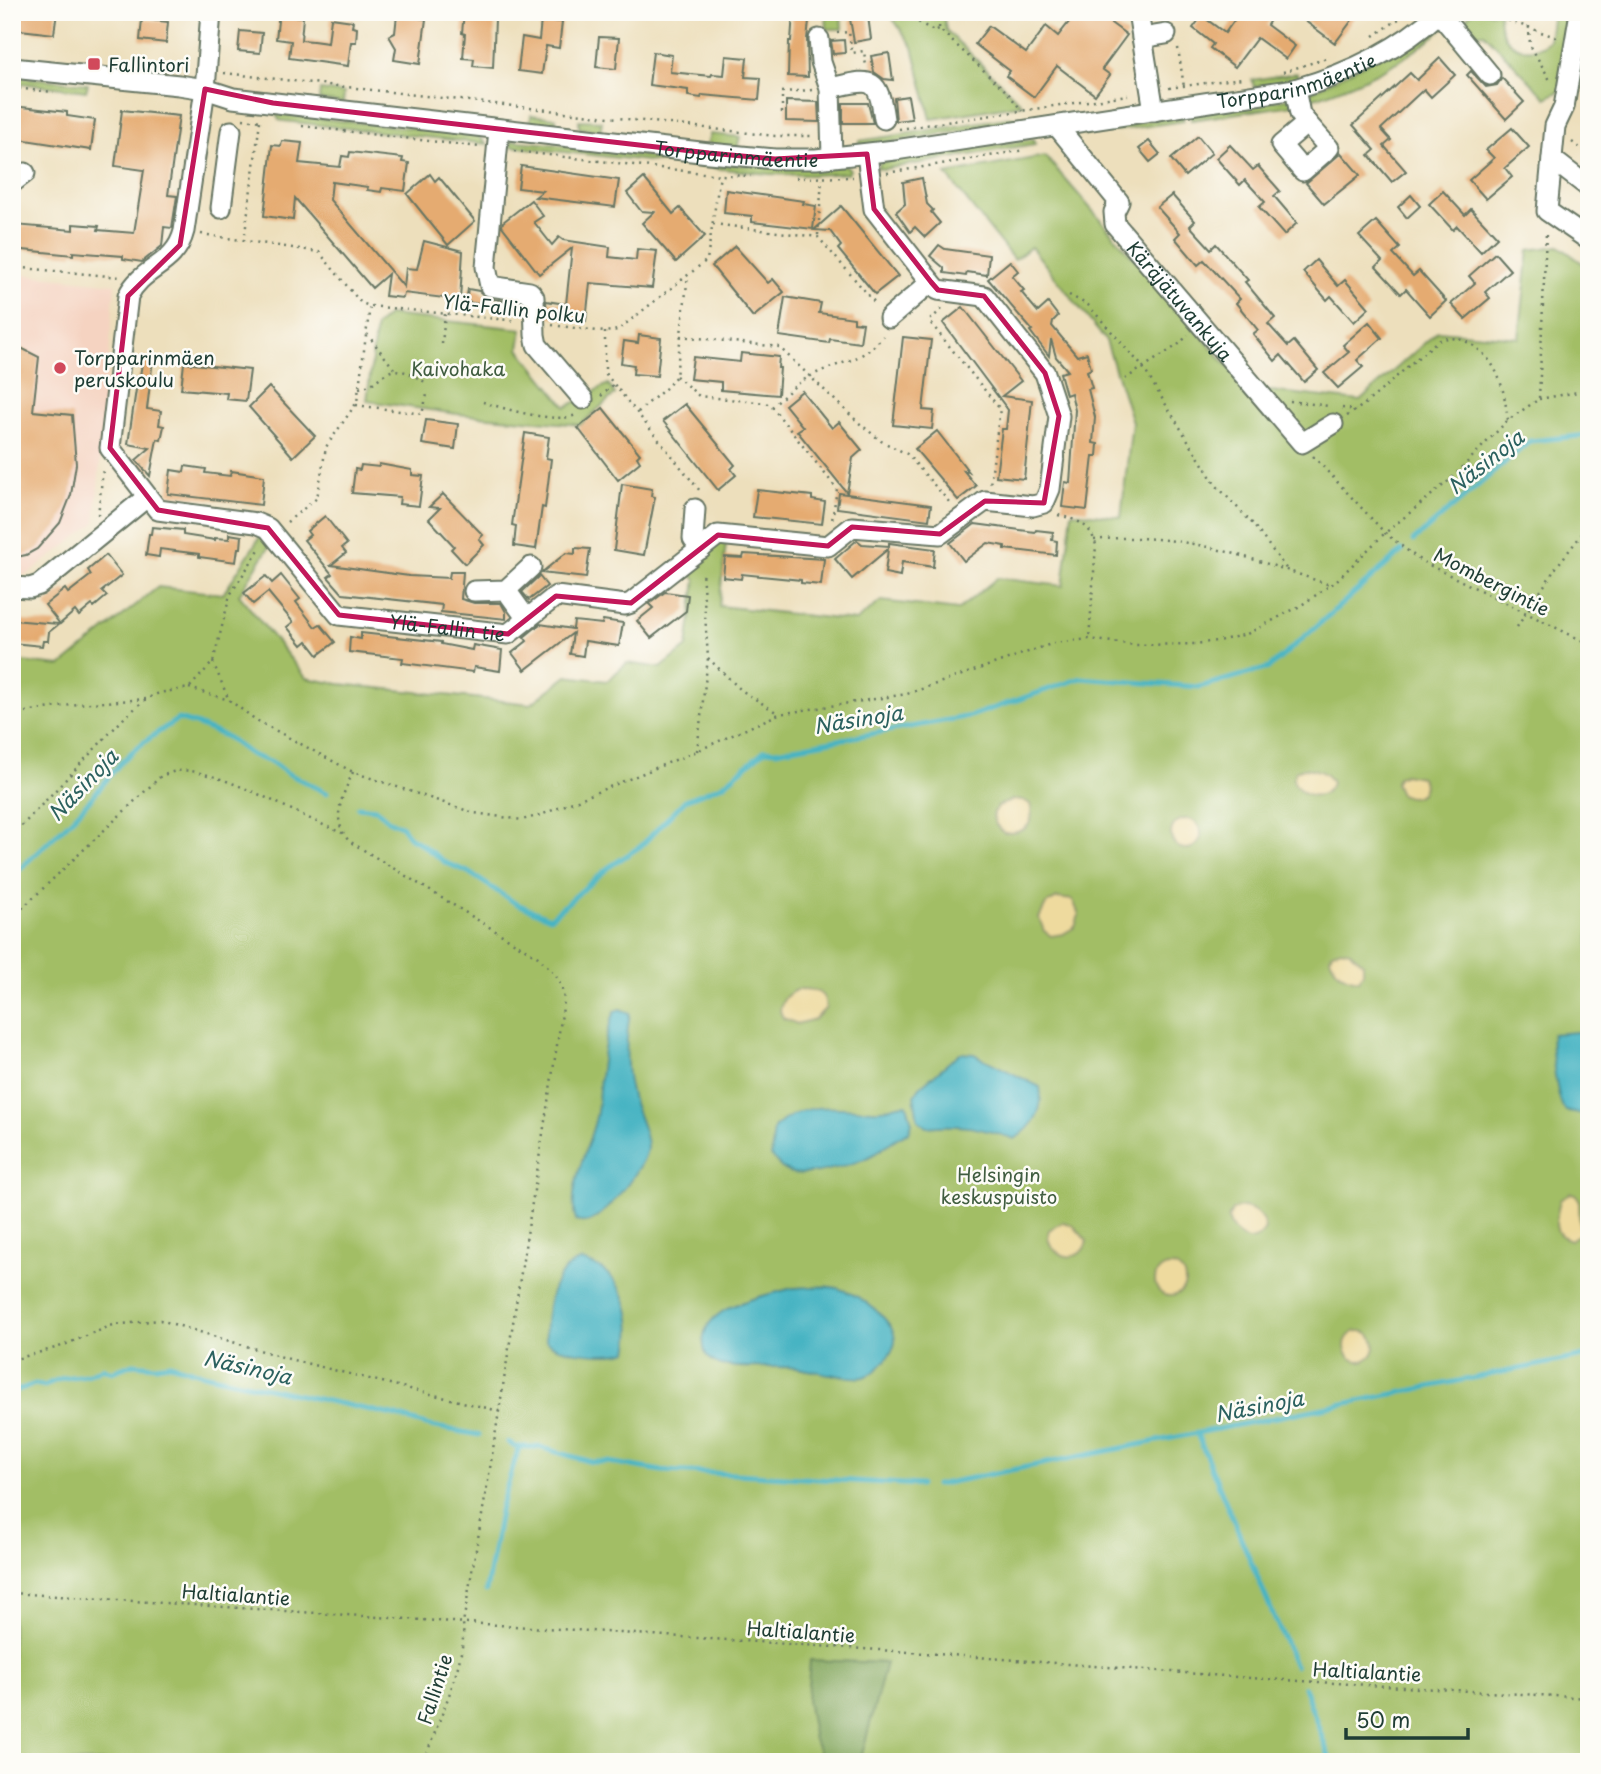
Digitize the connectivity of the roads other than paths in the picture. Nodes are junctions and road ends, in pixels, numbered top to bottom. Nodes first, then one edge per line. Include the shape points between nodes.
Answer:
1 (211, 12) edge
2 (1138, 12) edge
3 (1580, 12) edge
4 (1439, 13) edge
5 (1171, 35) road end
6 (824, 36) road end
7 (1142, 38) junction
8 (12, 68) edge
9 (1490, 75) dead end
10 (205, 80) junction
11 (830, 88) junction
12 (1295, 89) junction
13 (1153, 101) junction
14 (1307, 123) dead end
15 (891, 124) road end
16 (234, 125) road end
17 (1057, 126) junction
18 (498, 140) junction
19 (867, 154) junction
20 (832, 157) junction
21 (194, 159) junction
22 (1552, 159) junction
23 (227, 163) junction
24 (1587, 186) edge
25 (221, 208) dead end
26 (1589, 240) edge
27 (931, 282) junction
28 (886, 327) road end
29 (587, 403) road end
30 (1334, 424) road end
31 (147, 496) junction
32 (698, 501) road end
33 (699, 550) junction
34 (531, 567) dead end
35 (12, 587) edge
36 (506, 590) junction
37 (474, 591) dead end
38 (527, 619) junction

1 - 10 street
2 - 7 street
3 - 22 street
4 - 9 street
4 - 12 street, Torpparinmäentie via 1385,53
5 - 7 street
6 - 11 street via 821,62
7 - 13 street
8 - 10 street, Torpparinmäentie
10 - 18 street, Torpparinmäentie via 233,98
10 - 21 street
11 - 15 street via 868,83 880,93
11 - 20 street
12 - 13 street, Torpparinmäentie via 1186,106
12 - 14 street via 1300,114
13 - 17 street, Torpparinmäentie
16 - 23 street
17 - 19 street, Torpparinmäentie
17 - 30 street, Käräjätuvankuja via 1118,202 1115,224 1302,443
18 - 20 street, Torpparinmäentie via 775,159
18 - 29 street via 486,267 489,286 530,292 537,345
19 - 20 street, Torpparinmäentie
19 - 27 street via 874,209
21 - 23 street
21 - 31 street via 180,245 139,280 127,300 110,448
22 - 24 street
22 - 26 street via 1548,211
23 - 25 street
27 - 28 street
27 - 33 street, Ylä-Fallin tie via 938,290 984,296 1045,373 1059,416 1050,489 1044,503 985,501 940,534 852,527 828,545 718,535
31 - 35 street via 39,585
31 - 38 street, Ylä-Fallin tie via 158,510 256,523 273,533 339,615 508,634
32 - 33 street via 693,539
33 - 38 street, Ylä-Fallin tie via 631,603 556,596
34 - 36 street
36 - 37 street
36 - 38 street

